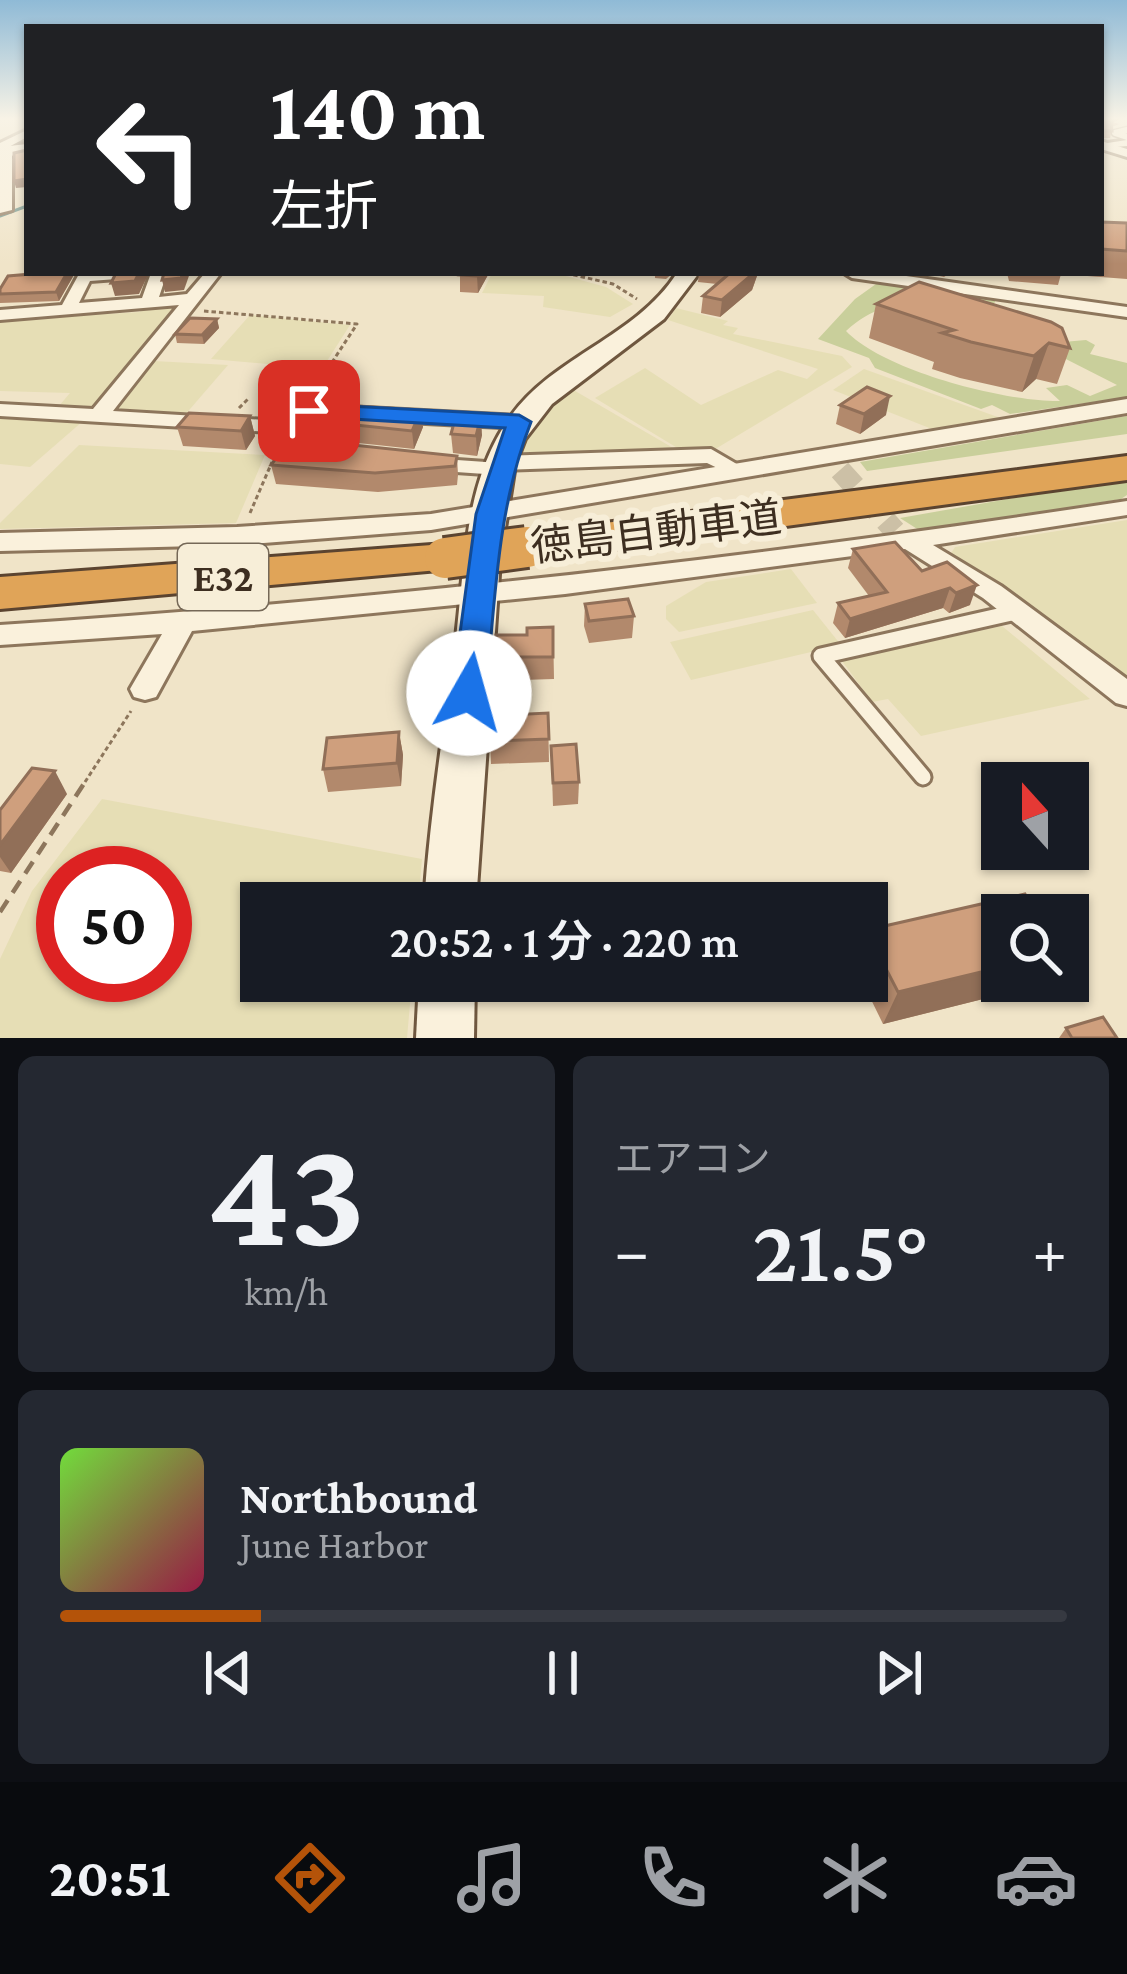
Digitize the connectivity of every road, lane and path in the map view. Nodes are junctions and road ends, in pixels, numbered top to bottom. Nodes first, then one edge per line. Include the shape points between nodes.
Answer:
1 (3, 182) edge
2 (3, 205) edge
3 (96, 276) edge
4 (158, 276) edge
5 (211, 276) edge
6 (579, 276) edge
7 (687, 276) edge
8 (874, 276) edge
9 (149, 302) junction
10 (187, 305) junction
11 (69, 307) junction
12 (657, 311) junction
13 (1127, 312) edge
14 (0, 315) edge
15 (1127, 406) edge
16 (0, 410) edge
17 (309, 411) junction
18 (99, 415) junction
19 (519, 422) junction
20 (278, 445) joint
21 (365, 456) edge
22 (1127, 456) edge
23 (432, 464) edge
24 (502, 466) junction
25 (1127, 468) edge
26 (736, 470) junction
27 (952, 491) junction
28 (1127, 508) edge
29 (490, 514) junction
30 (237, 536) junction
31 (903, 537) junction
32 (0, 542) edge
33 (0, 593) edge
34 (480, 598) junction
35 (1017, 611) junction
36 (182, 624) junction
37 (0, 634) edge
38 (146, 689) joint
39 (1127, 695) edge
40 (923, 777) dead end
41 (451, 882) edge
42 (0, 912) edge
43 (446, 1002) edge
44 (445, 1038) edge

1 - 2 street
3 - 11 street via 84,277
4 - 9 street
5 - 10 street
6 - 12 path via 613,284
7 - 12 main road
8 - 13 street
9 - 10 street
9 - 11 street
10 - 17 path via 357,324 303,405
10 - 18 street
11 - 14 street
12 - 19 main road via 546,392
15 - 26 street via 834,463
16 - 18 street
17 - 18 street via 286,427
17 - 19 street
19 - 24 main road
20 - 21 lane
20 - 30 path
22 - 27 highway, 徳島自動車道 / E32
23 - 24 lane
24 - 26 street via 711,456
24 - 29 main road
25 - 27 highway, 徳島自動車道 / E32
26 - 29 street
27 - 33 highway, 徳島自動車道 / E32, bridge via 445,558
28 - 31 street
29 - 30 street
29 - 34 main road
30 - 32 street
31 - 34 street
31 - 35 street
34 - 36 street
34 - 41 main road
35 - 39 street
35 - 40 lane via 821,656
36 - 37 street
36 - 38 street
38 - 42 path
43 - 44 main road

